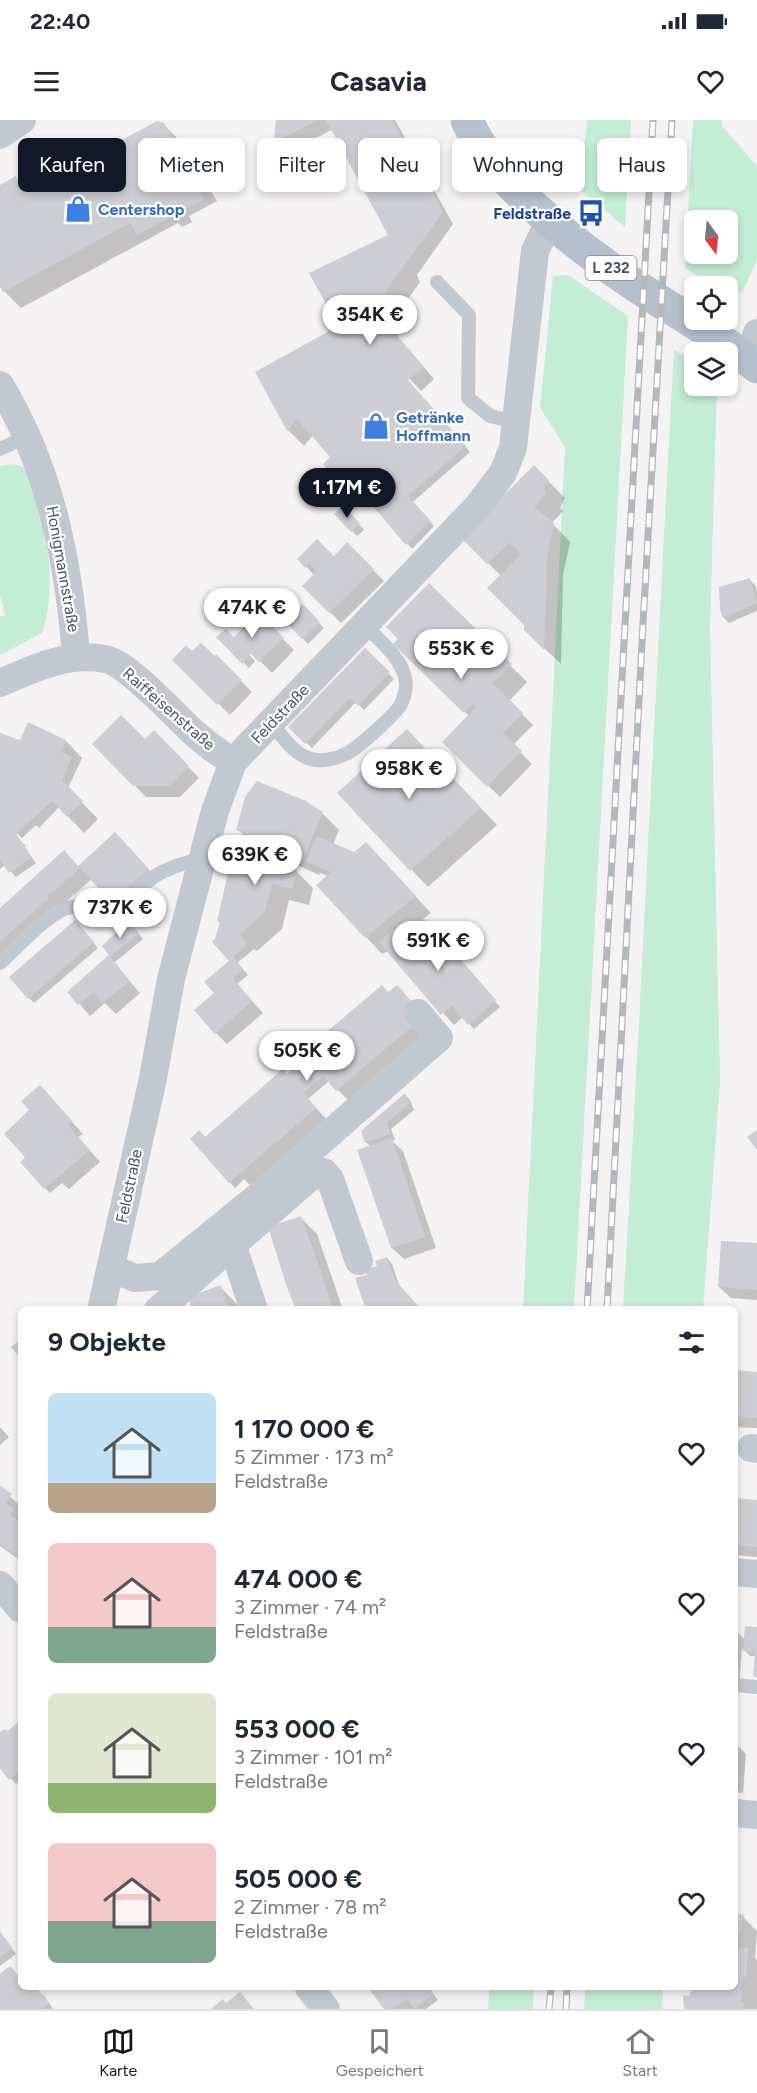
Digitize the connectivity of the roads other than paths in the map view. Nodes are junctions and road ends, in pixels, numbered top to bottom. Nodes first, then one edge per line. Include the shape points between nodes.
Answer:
1 (22, 120) edge
2 (467, 120) edge
3 (0, 135) edge
4 (550, 220) junction
5 (437, 282) dead end
6 (754, 354) edge
7 (0, 385) edge
8 (515, 422) junction
9 (26, 437) junction
10 (0, 449) edge
11 (364, 625) junction
12 (76, 657) junction
13 (0, 683) edge
14 (271, 724) junction
15 (233, 762) junction
16 (202, 858) junction
17 (0, 963) edge
18 (418, 1013) dead end
19 (232, 1244) junction
20 (358, 1261) dead end
21 (111, 1268) junction
22 (102, 1306) edge
23 (163, 1306) edge
24 (253, 1306) edge
25 (738, 1572) edge
26 (757, 1574) edge
27 (0, 1585) edge
28 (18, 1606) edge
29 (738, 1685) edge
30 (757, 1687) edge
31 (738, 1814) edge
32 (757, 1815) edge
33 (311, 1990) edge
34 (326, 2009) edge

1 - 3 street
2 - 4 main road, L 232 via 492,164
4 - 6 main road, L 232 via 596,258 715,337
4 - 8 street, Feldstraße via 536,251
5 - 8 lane via 469,315 468,398 490,416
7 - 9 street, Honigmannstraße
8 - 11 street, Feldstraße via 513,448 503,474 477,507
9 - 10 lane
9 - 12 street, Honigmannstraße via 50,497 62,545
11 - 14 street, Feldstraße
11 - 14 lane via 394,655 406,680 399,707 358,746 333,759 307,758
12 - 13 street, Raiffeisenstraße via 48,663
12 - 15 street, Raiffeisenstraße via 108,659 128,671 194,734
14 - 15 street, Feldstraße
15 - 16 street, Feldstraße
16 - 17 lane via 166,869 115,909 73,906 56,911
16 - 21 street, Feldstraße via 171,979
18 - 21 street via 439,1038 256,1198 160,1276 135,1278
19 - 20 street via 309,1178 324,1172 330,1179
19 - 23 street
19 - 24 street
21 - 22 street, Feldstraße
25 - 26 street
27 - 28 street
29 - 30 lane
31 - 32 street
33 - 34 street

